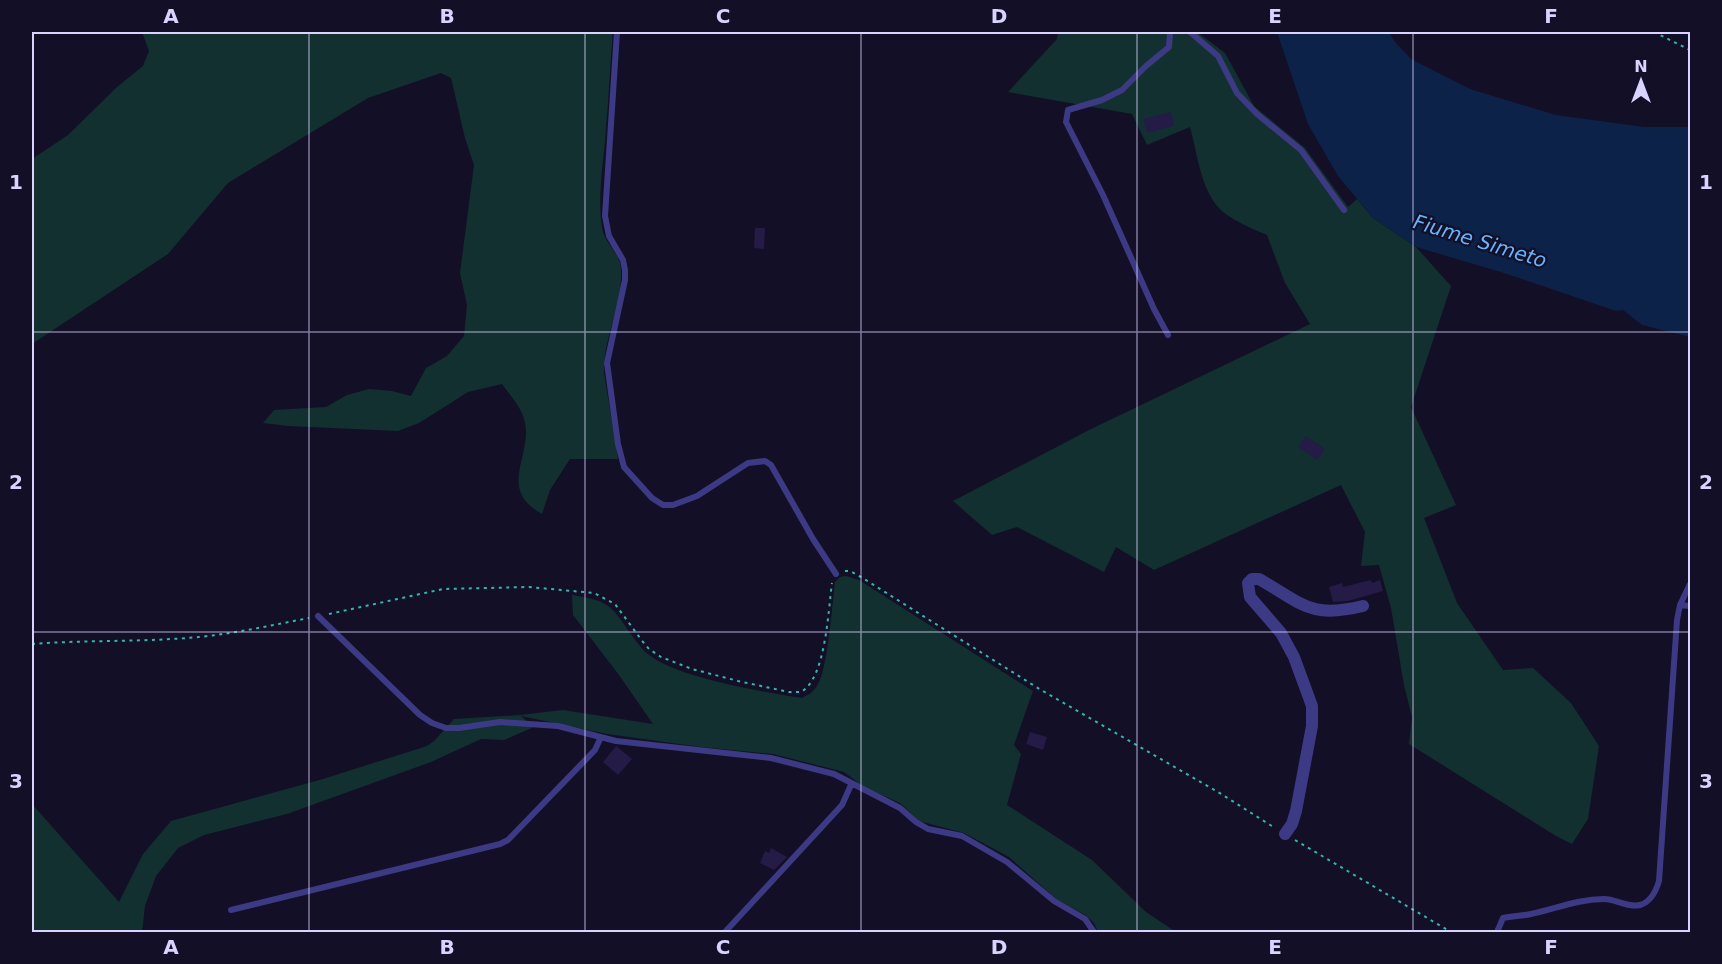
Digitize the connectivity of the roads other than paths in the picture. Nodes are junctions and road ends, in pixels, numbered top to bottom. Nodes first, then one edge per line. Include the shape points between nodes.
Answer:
1 (617, 32) edge
2 (1170, 32) edge
3 (1190, 32) edge
4 (1344, 210) dead end
5 (1168, 335) dead end
6 (836, 574) road end
7 (1690, 584) edge
8 (1680, 605) junction
9 (1363, 606) dead end
10 (1690, 606) edge
11 (318, 616) road end
12 (601, 737) junction
13 (851, 785) junction
14 (1284, 834) road end
15 (231, 910) dead end
16 (725, 933) edge
17 (1094, 933) edge
18 (1497, 933) edge

1 - 6 lane via 605,216 609,236 623,260 625,280 607,363 624,467 652,498 663,505 673,505 698,496 748,463 765,461
2 - 5 lane via 1169,47 1122,90 1068,110 1066,122
3 - 4 lane via 1218,56 1237,93 1301,150
7 - 8 lane
8 - 10 lane
8 - 18 lane via 1659,881 1654,895 1642,905 1604,899 1576,901 1503,918
9 - 14 street via 1339,612 1311,609 1259,579 1248,583 1250,597 1281,633 1294,657 1313,716 1296,811
11 - 12 lane via 432,723 446,728 500,722 535,724
12 - 13 lane via 771,758 834,774
12 - 15 lane via 595,750 500,844
13 - 16 lane via 842,805
13 - 17 lane via 900,808 928,829 962,836 1007,862 1054,901 1084,919

